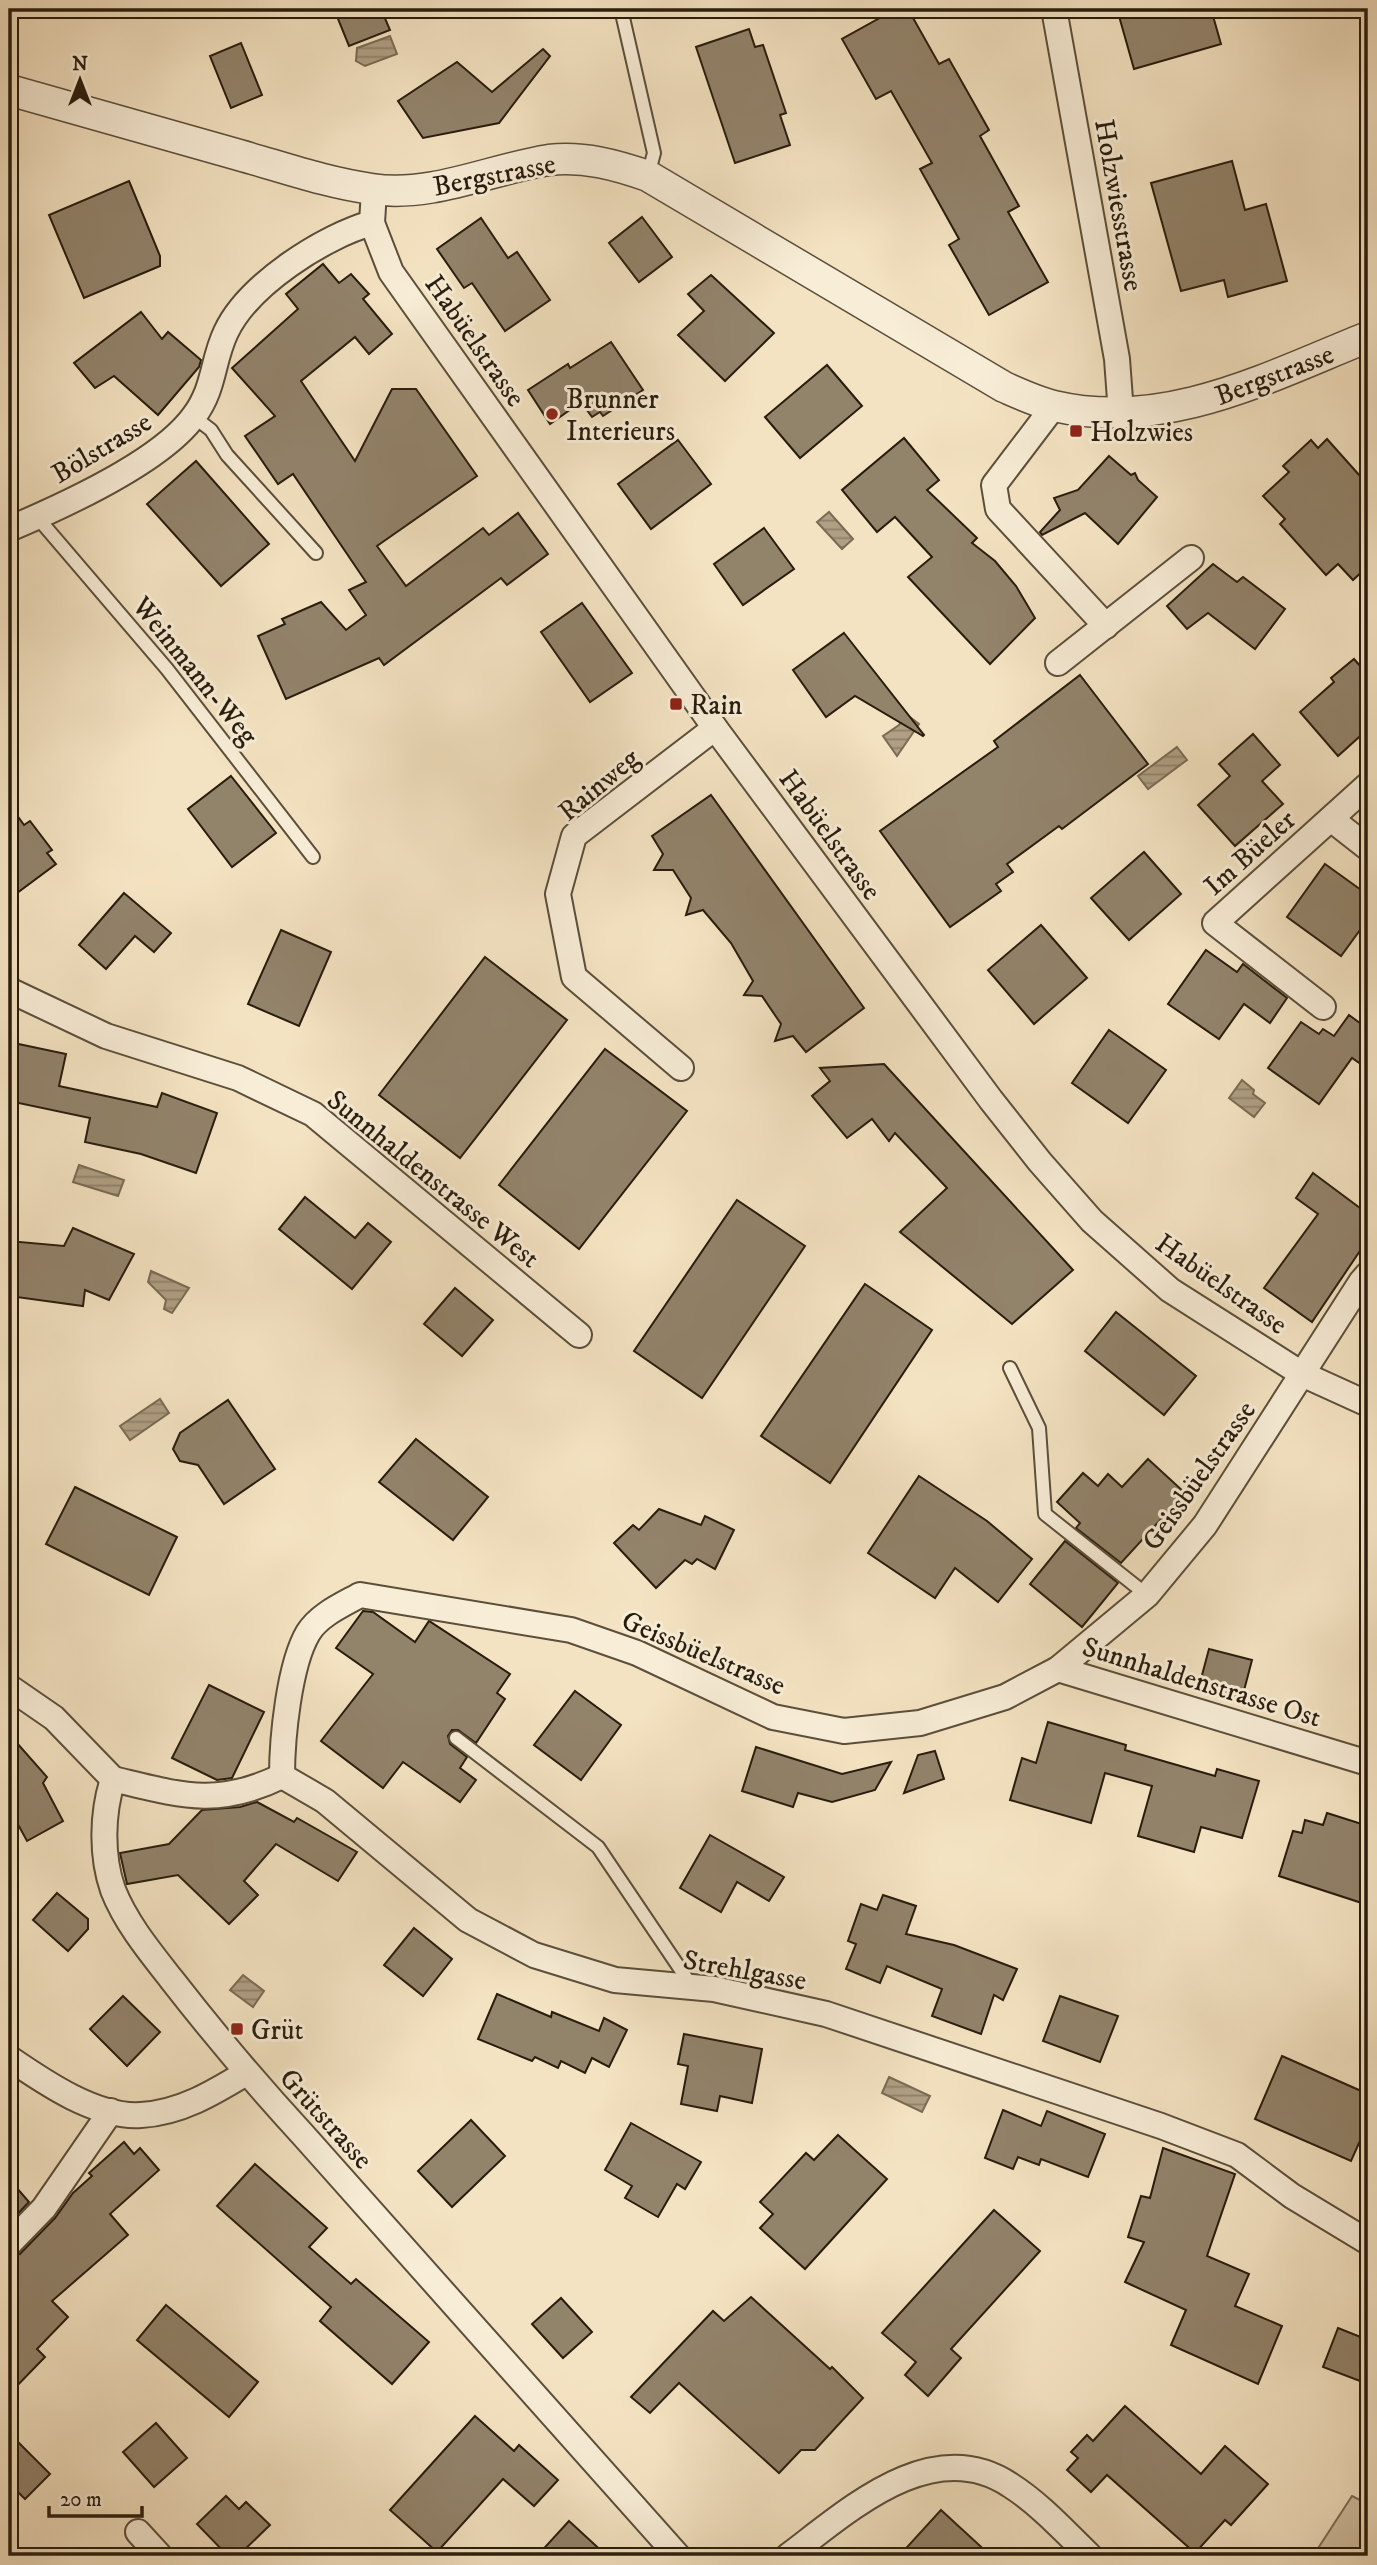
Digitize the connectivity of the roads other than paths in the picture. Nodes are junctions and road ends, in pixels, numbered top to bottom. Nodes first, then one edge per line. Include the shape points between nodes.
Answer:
1 (621, 9) edge
2 (1054, 9) edge
3 (9, 90) edge
4 (648, 176) junction
5 (374, 190) junction
6 (372, 223) junction
7 (1368, 337) edge
8 (1054, 406) junction
9 (1121, 413) junction
10 (194, 417) junction
11 (37, 517) junction
12 (9, 529) edge
13 (316, 553) dead end
14 (1191, 558) dead end
15 (1106, 626) junction
16 (1058, 663) dead end
17 (715, 728) junction
18 (1368, 785) edge
19 (1331, 819) junction
20 (1368, 848) edge
21 (313, 857) dead end
22 (9, 990) edge
23 (1323, 1007) dead end
24 (681, 1068) dead end
25 (1368, 1274) edge
26 (579, 1335) dead end
27 (1010, 1368) dead end
28 (1302, 1374) junction
29 (1368, 1404) edge
30 (1147, 1595) junction
31 (1058, 1669) junction
32 (9, 1687) edge
33 (456, 1738) dead end
34 (1368, 1763) edge
35 (282, 1776) junction
36 (113, 1779) junction
37 (692, 1987) junction
38 (9, 2058) edge
39 (246, 2073) junction
40 (111, 2111) junction
41 (1368, 2242) edge
42 (9, 2244) edge
43 (138, 2532) dead end
44 (160, 2556) edge
45 (678, 2556) edge
46 (788, 2556) edge
47 (1090, 2556) edge

1 - 4 lane via 654,153
2 - 9 street, Holzwiesstrasse via 1117,359
3 - 5 street, Bergstrasse
4 - 5 street, Bergstrasse via 611,164 550,160 444,184
4 - 8 street, Bergstrasse via 979,373
5 - 6 street, Habüelstrasse
6 - 10 street, Bölstrasse via 350,229 297,259 242,309 226,332 210,390
6 - 17 street, Habüelstrasse via 391,272
7 - 9 street, Bergstrasse via 1195,404
8 - 9 street, Bergstrasse
8 - 15 street via 994,485 998,509
10 - 11 street, Bölstrasse via 151,456
10 - 13 lane via 211,430
11 - 12 street, Bölstrasse
11 - 21 lane, Weinmann-Weg via 167,669
14 - 15 street
15 - 16 street
17 - 24 street, Rainweg via 574,836 558,894 573,977
17 - 28 street, Habüelstrasse via 991,1100 1091,1222 1170,1290
18 - 19 street, Im Büeler
19 - 20 street, Im Büeler
19 - 23 street, Im Büeler via 1215,923
22 - 26 street, Sunnhaldenstrasse West via 106,1036 238,1078 313,1114
25 - 28 street, Geissbüelstrasse
27 - 30 lane via 1039,1428 1045,1514
28 - 29 street, Habüelstrasse
28 - 30 street, Geissbüelstrasse via 1205,1525
30 - 31 street, Geissbüelstrasse
31 - 34 street, Sunnhaldenstrasse Ost
31 - 35 street, Geissbüelstrasse via 1004,1697 920,1723 845,1731 772,1717 637,1653 571,1629 360,1595 331,1611 309,1633 298,1660 283,1732
32 - 36 street via 54,1718
33 - 37 lane via 598,1847
35 - 36 street via 224,1797 195,1796
35 - 37 street, Strehlgasse via 325,1801 468,1920 523,1949 615,1980
36 - 39 street, Grütstrasse via 106,1801 107,1866 123,1913
37 - 41 street, Strehlgasse via 826,2014 1161,2126 1237,2155 1292,2196
38 - 40 street via 51,2086
39 - 40 street via 209,2095 161,2112
39 - 45 street, Grütstrasse
40 - 42 street via 44,2208
43 - 44 street
46 - 47 street via 898,2480 945,2468 986,2472 1010,2485

